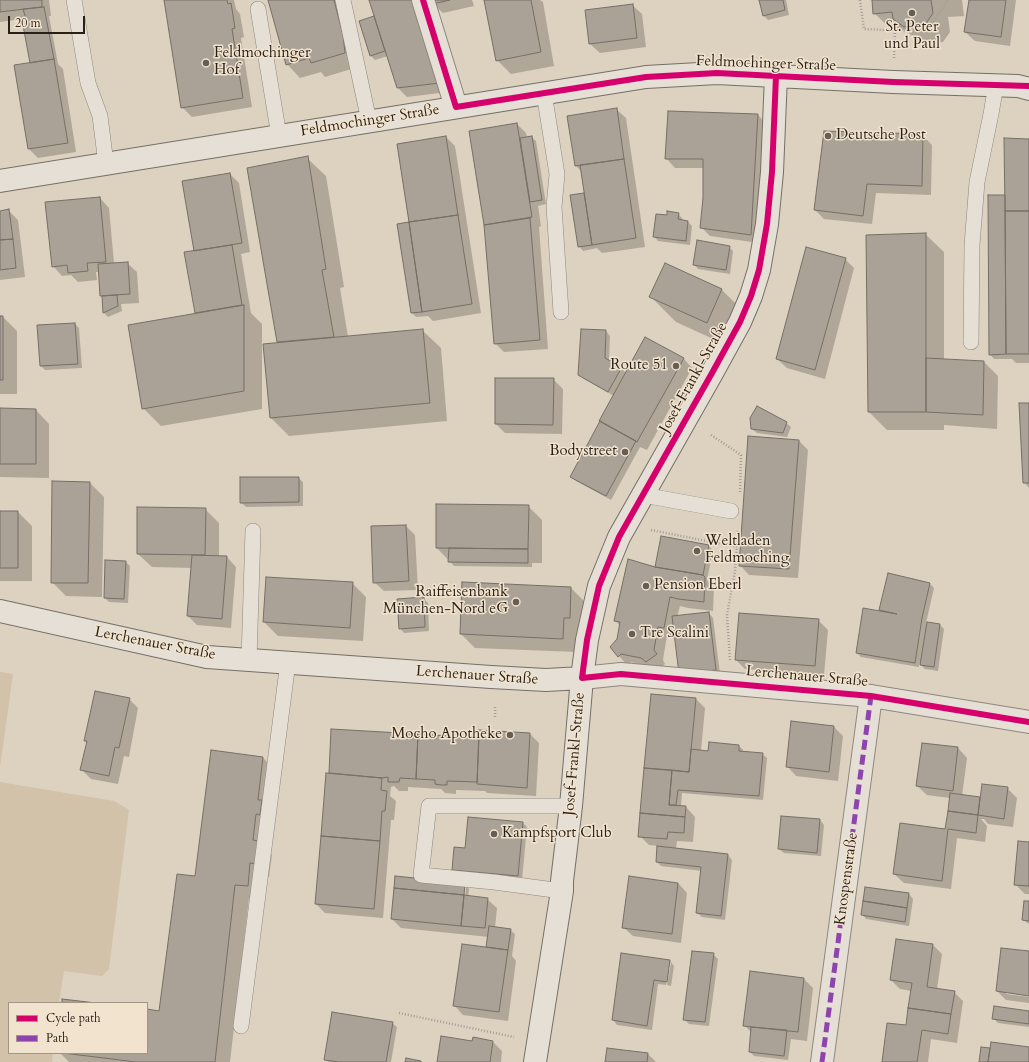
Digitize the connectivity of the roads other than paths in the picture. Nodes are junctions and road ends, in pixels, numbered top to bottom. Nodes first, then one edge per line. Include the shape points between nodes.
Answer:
1 (74, 0) edge
2 (343, 0) edge
3 (423, 0) edge
4 (258, 9) dead end
5 (776, 76) junction
6 (996, 85) junction
7 (1026, 87) edge
8 (544, 93) junction
9 (456, 107) junction
10 (369, 121) junction
11 (279, 136) junction
12 (106, 164) junction
13 (0, 181) edge
14 (561, 312) dead end
15 (972, 342) dead end
16 (643, 495) junction
17 (731, 511) dead end
18 (253, 531) dead end
19 (0, 611) edge
20 (250, 660) junction
21 (288, 662) junction
22 (582, 678) junction
23 (871, 696) junction
24 (1029, 722) edge
25 (571, 806) junction
26 (562, 891) junction
27 (240, 1026) dead end
28 (536, 1052) edge
29 (822, 1062) edge

1 - 12 lane via 88,82 100,116
2 - 10 lane
3 - 9 main road
4 - 11 lane
5 - 6 main road, Feldmochinger Straße
5 - 8 main road, Feldmochinger Straße via 717,73 646,77
5 - 16 main road, Josef-Frankl-Straße via 767,224 751,296 730,341
6 - 7 main road, Feldmochinger Straße
6 - 15 lane via 977,182 972,245
8 - 9 main road, Feldmochinger Straße
8 - 14 lane via 557,174 554,207
9 - 10 main road, Feldmochinger Straße
10 - 11 main road, Feldmochinger Straße
11 - 12 main road, Feldmochinger Straße
12 - 13 main road, Feldmochinger Straße
16 - 17 lane
16 - 22 main road, Josef-Frankl-Straße via 619,537 599,586
18 - 20 lane
19 - 20 main road, Lerchenauer Straße via 207,657
20 - 21 main road, Lerchenauer Straße
21 - 22 main road, Lerchenauer Straße via 530,680
21 - 27 lane
22 - 23 main road, Lerchenauer Straße via 621,674
22 - 25 main road, Josef-Frankl-Straße
23 - 24 main road, Lerchenauer Straße
23 - 29 main road, Knospenstraße
25 - 26 main road, Josef-Frankl-Straße
25 - 26 lane via 429,806 421,875
26 - 28 main road, Josef-Frankl-Straße

